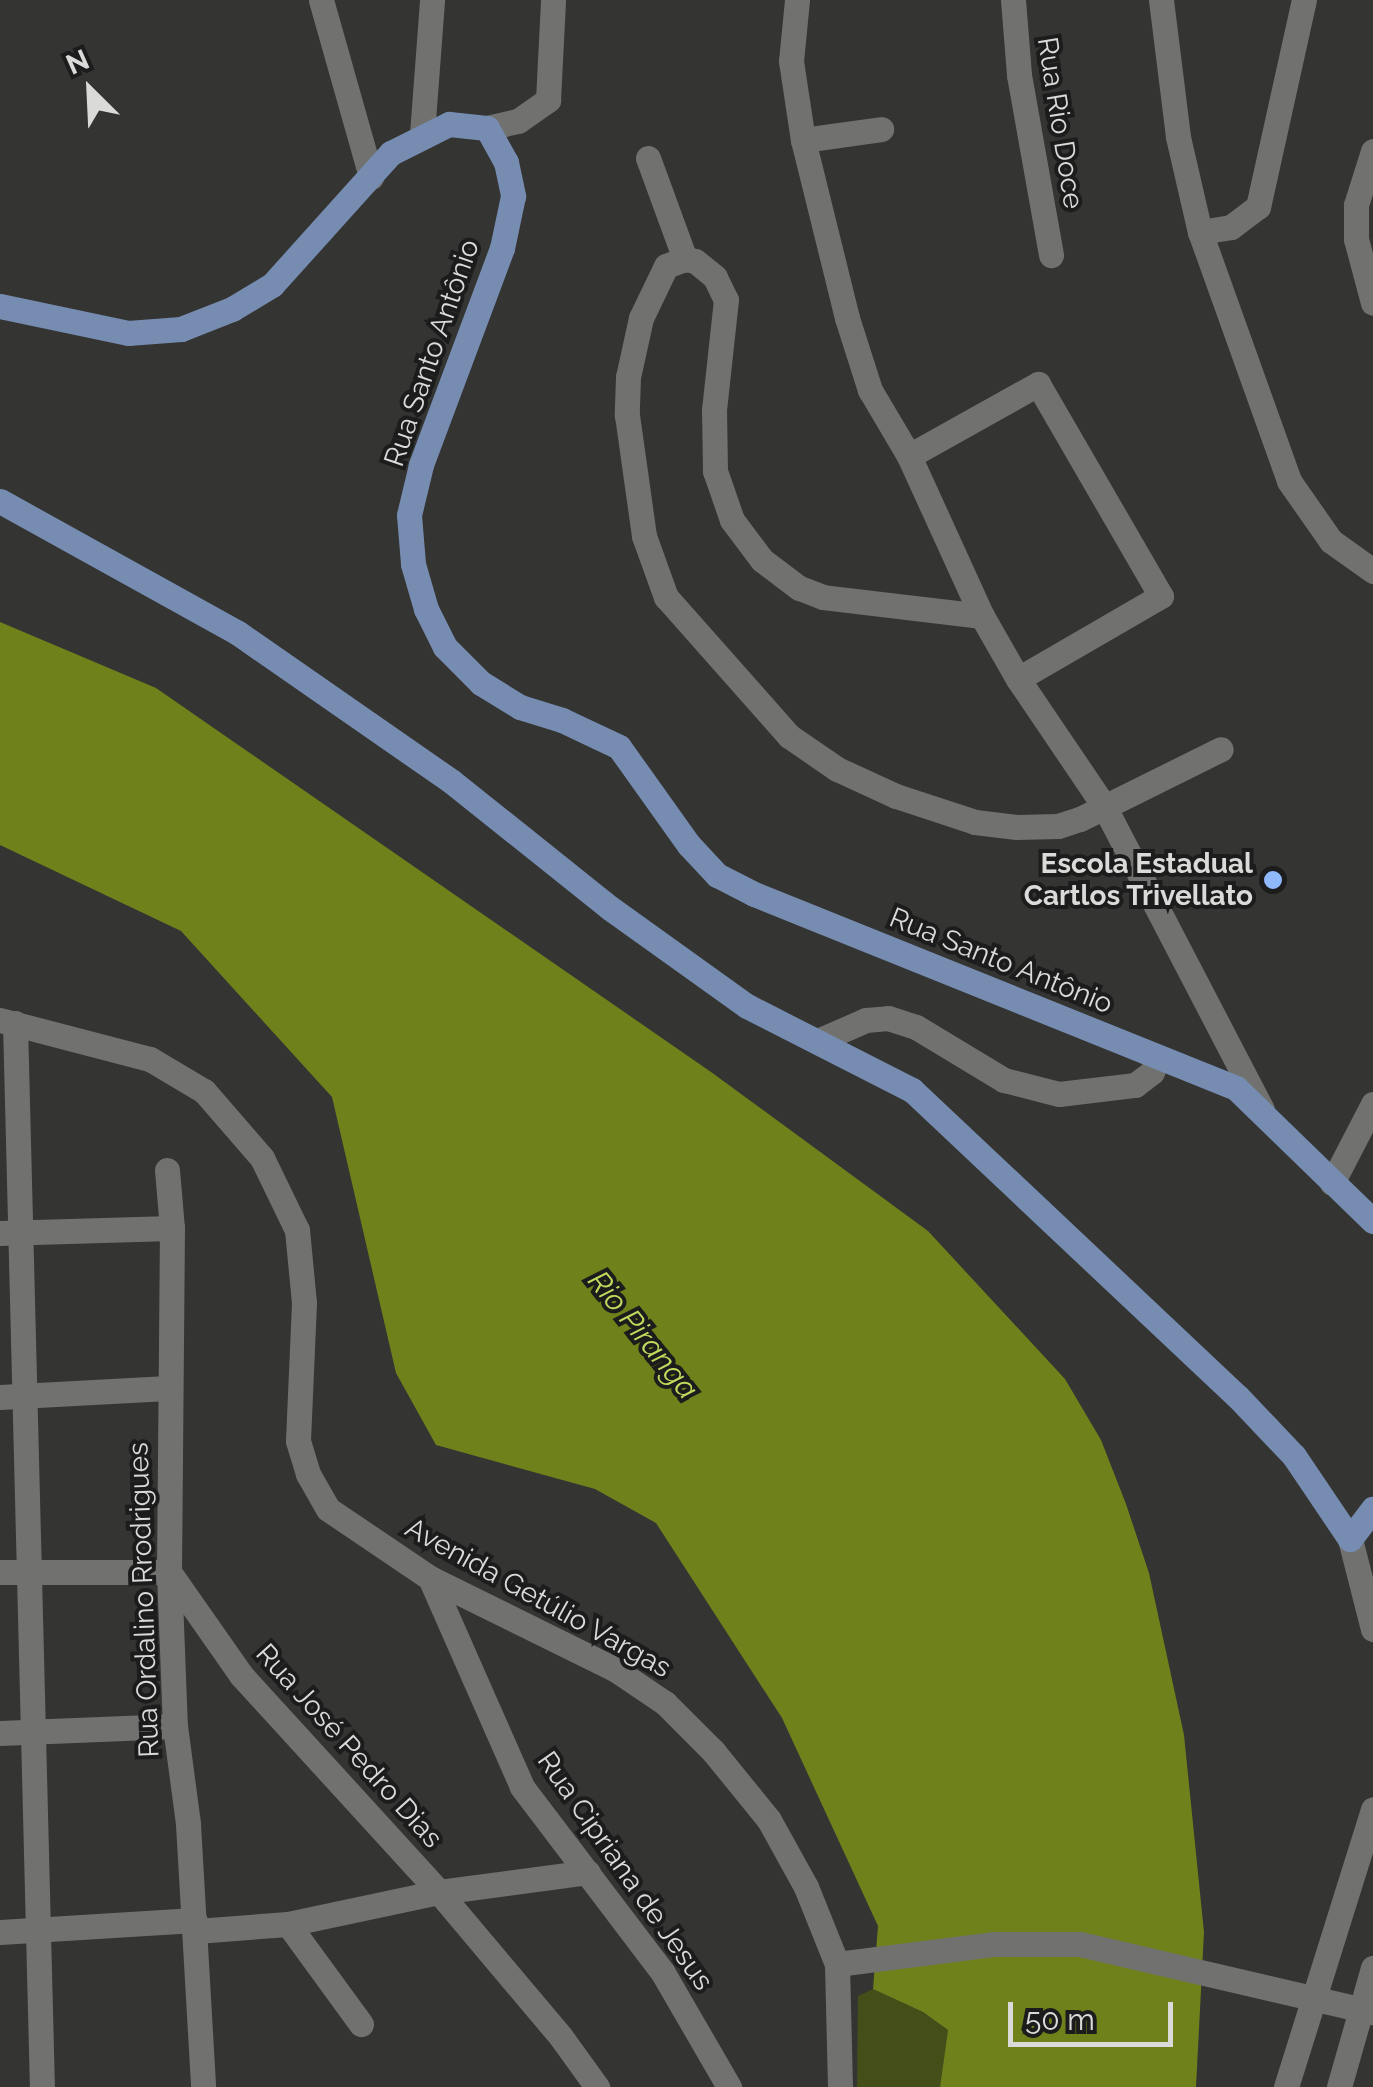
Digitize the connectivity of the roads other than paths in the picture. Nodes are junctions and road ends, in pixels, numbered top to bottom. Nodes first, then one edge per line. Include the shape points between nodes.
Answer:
1 (321, 0) edge
2 (432, 0) edge
3 (553, 0) edge
4 (797, 0) edge
5 (1013, 0) edge
6 (1162, 0) edge
7 (1304, 0) edge
8 (487, 128) junction
9 (881, 129) dead end
10 (422, 134) junction
11 (803, 140) junction
12 (1373, 151) edge
13 (648, 158) dead end
14 (371, 177) junction
15 (1200, 232) junction
16 (1051, 255) dead end
17 (684, 259) junction
18 (1373, 303) edge
19 (0, 306) edge
20 (909, 456) junction
21 (0, 501) edge
22 (1373, 571) edge
23 (982, 616) junction
24 (1018, 679) junction
25 (1220, 749) dead end
26 (1104, 806) junction
27 (8, 1021) edge
28 (820, 1040) junction
29 (1158, 1057) junction
30 (1373, 1104) edge
31 (1267, 1118) junction
32 (167, 1170) dead end
33 (1332, 1183) junction
34 (1373, 1221) edge
35 (172, 1228) junction
36 (10, 1233) edge
37 (168, 1388) junction
38 (12, 1397) edge
39 (1373, 1508) edge
40 (1350, 1539) junction
41 (0, 1572) edge
42 (29, 1572) junction
43 (169, 1572) junction
44 (430, 1578) junction
45 (1373, 1630) edge
46 (175, 1726) junction
47 (34, 1731) junction
48 (0, 1733) edge
49 (1373, 1808) edge
50 (588, 1872) junction
51 (440, 1892) junction
52 (288, 1924) junction
53 (195, 1926) junction
54 (41, 1930) junction
55 (0, 1932) edge
56 (844, 1964) junction
57 (1373, 1968) edge
58 (1366, 2009) edge
59 (361, 2024) dead end
60 (42, 2087) edge
61 (204, 2087) edge
62 (597, 2087) edge
63 (729, 2087) edge
64 (840, 2087) edge
65 (1286, 2087) edge
66 (1339, 2087) edge

1 - 14 street
2 - 10 street
3 - 8 street via 548,100 518,122
4 - 11 street via 791,61
5 - 16 street, Rua Rio Doce via 1019,75
6 - 15 street via 1178,137
7 - 15 street via 1258,206 1231,227
8 - 10 main road via 460,122
8 - 29 main road, Rua Santo Antônio via 506,162 513,196 502,248 421,465 409,515 413,564 445,647 481,683 520,707 619,747 717,876
9 - 11 street
10 - 14 main road via 391,153
11 - 20 street via 870,390
12 - 18 street via 1356,205 1356,239
13 - 17 street
14 - 19 main road via 272,285 182,330 128,333
15 - 22 street via 1289,482 1331,542
17 - 23 street via 706,267 726,300 714,456 721,494 755,552 779,576 823,597
17 - 26 street via 666,266 659,279 641,318 628,377 635,498 666,597 789,736 852,776 933,810 1017,827 1058,826
20 - 23 street
20 - 24 street via 1038,384 1160,596
21 - 28 main road via 238,633 450,781 747,1006
23 - 24 street
24 - 26 street
25 - 26 street
26 - 31 street
27 - 36 street
27 - 44 street, Avenida Getúlio Vargas via 150,1060 204,1091 262,1158 296,1230 304,1303 298,1441 308,1474 328,1510
28 - 29 street via 888,1018 916,1027 1004,1080 1059,1094 1135,1085
28 - 40 main road via 912,1090 976,1150 1249,1409 1294,1456
29 - 31 main road, Rua Santo Antônio via 1236,1088
30 - 33 street
31 - 33 main road, Rua Santo Antônio
32 - 35 street, Rua Ordalino Rrodrigues
33 - 34 main road, Rua Santo Antônio
35 - 36 street
35 - 37 street, Rua Ordalino Rrodrigues
36 - 38 street
37 - 38 street
37 - 43 street, Rua Ordalino Rrodrigues
38 - 42 street
39 - 40 main road
40 - 45 street
41 - 42 street
42 - 43 street
42 - 47 street
43 - 46 street, Rua Ordalino Rrodrigues
43 - 51 street, Rua José Pedro Dias via 241,1675
44 - 50 street, Rua Cipriana de Jesus via 522,1787
44 - 56 street, Avenida Getúlio Vargas via 616,1670 665,1704 769,1820
46 - 47 street
46 - 53 street, Rua Ordalino Rrodrigues
47 - 48 street
47 - 54 street
49 - 65 street
50 - 51 street
50 - 63 street, Rua Cipriana de Jesus via 663,1973
51 - 52 street
51 - 62 street, Rua José Pedro Dias
52 - 53 street
52 - 59 street
53 - 54 street
53 - 61 street, Rua Ordalino Rrodrigues
54 - 55 street
54 - 60 street
56 - 58 street via 993,1944 1080,1944
56 - 64 street, Avenida Getúlio Vargas
57 - 58 street
58 - 66 street

